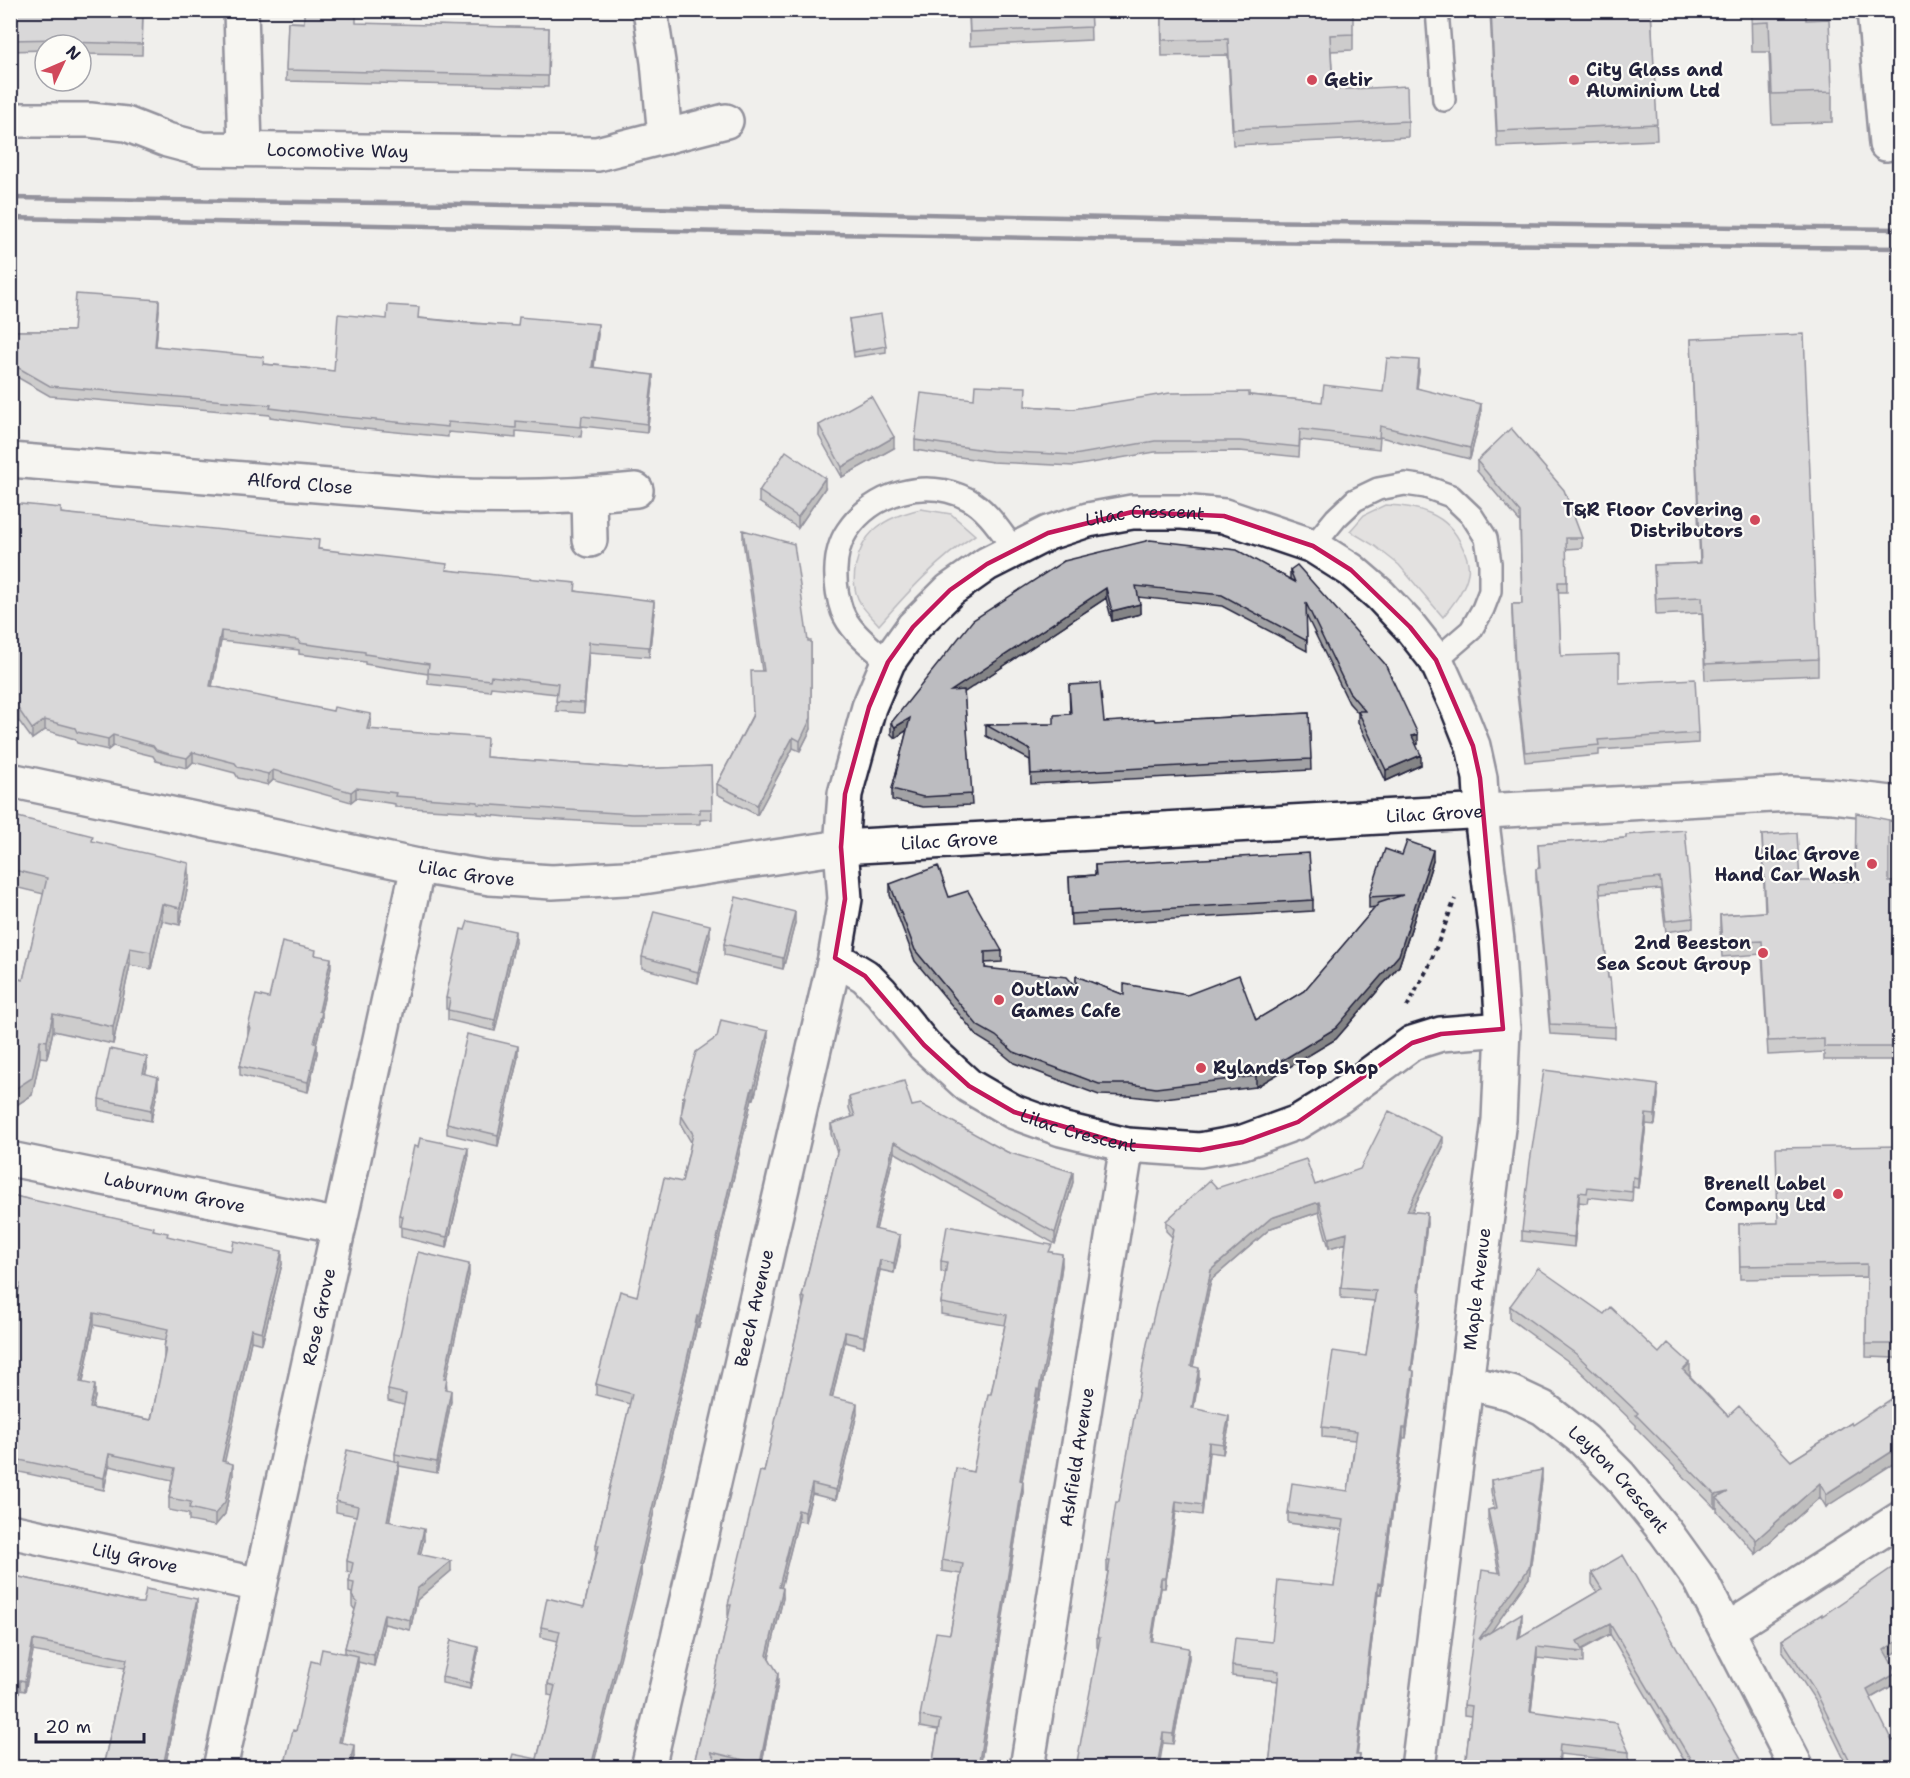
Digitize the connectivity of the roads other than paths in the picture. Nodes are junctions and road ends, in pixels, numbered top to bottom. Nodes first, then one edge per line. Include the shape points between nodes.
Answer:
1 (241, 10) edge
2 (650, 10) edge
3 (1437, 10) edge
4 (1874, 10) edge
5 (1444, 100) dead end
6 (10, 120) edge
7 (726, 122) dead end
8 (665, 137) junction
9 (1886, 144) dead end
10 (244, 148) junction
11 (10, 460) edge
12 (636, 490) dead end
13 (589, 495) junction
14 (590, 540) dead end
15 (1313, 546) junction
16 (1014, 549) junction
17 (1436, 660) junction
18 (888, 662) junction
19 (10, 780) edge
20 (1899, 804) edge
21 (1483, 810) junction
22 (841, 847) junction
23 (418, 866) junction
24 (836, 958) junction
25 (1503, 1029) junction
26 (1127, 1145) junction
27 (10, 1159) edge
28 (339, 1226) junction
29 (1466, 1382) junction
30 (1899, 1520) edge
31 (10, 1531) edge
32 (260, 1585) junction
33 (1727, 1630) junction
34 (220, 1767) edge
35 (648, 1767) edge
36 (1027, 1767) edge
37 (1418, 1767) edge
38 (1797, 1767) edge

1 - 10 street
2 - 8 street
3 - 5 lane
4 - 9 street
6 - 10 street, Locomotive Way via 126,124 201,149
7 - 8 street, Locomotive Way
8 - 10 street, Locomotive Way via 597,154
11 - 13 street, Alford Close via 439,495
12 - 13 street, Alford Close
13 - 14 street
15 - 16 street, Lilac Crescent via 1224,516 1142,512 1088,520
15 - 17 street, Lilac Crescent via 1351,570 1380,595
15 - 17 lane via 1355,500 1378,489 1405,484 1451,496 1472,516 1486,538 1490,591 1471,630
16 - 18 street, Lilac Crescent via 950,590 913,627
16 - 18 lane via 969,499 942,490 892,494 867,509 846,532 837,554 837,584 843,612 855,632
17 - 21 street, Lilac Crescent via 1473,746
18 - 22 street, Lilac Crescent via 869,707 848,782
19 - 23 street, Lilac Grove
20 - 21 street, Lilac Grove via 1791,794
21 - 22 street, Lilac Grove
21 - 25 street, Maple Avenue
22 - 23 street, Lilac Grove via 643,877 552,882 490,878
22 - 24 street, Beech Avenue via 845,899
23 - 28 street, Rose Grove
24 - 26 street, Lilac Crescent via 865,976 924,1045 969,1086 1014,1112 1061,1129
24 - 35 street, Beech Avenue
25 - 26 street, Lilac Crescent via 1442,1034 1412,1043 1298,1122 1243,1142 1200,1150
25 - 29 street, Maple Avenue via 1498,1120
26 - 36 street, Ashfield Avenue
27 - 28 street, Laburnum Grove
28 - 32 street, Rose Grove
29 - 33 street, Leyton Crescent via 1511,1393 1543,1408 1584,1440 1665,1531 1701,1581
29 - 37 street, Maple Avenue
30 - 33 street
31 - 32 street, Lily Grove
32 - 34 street, Rose Grove
33 - 38 street, Leyton Crescent

